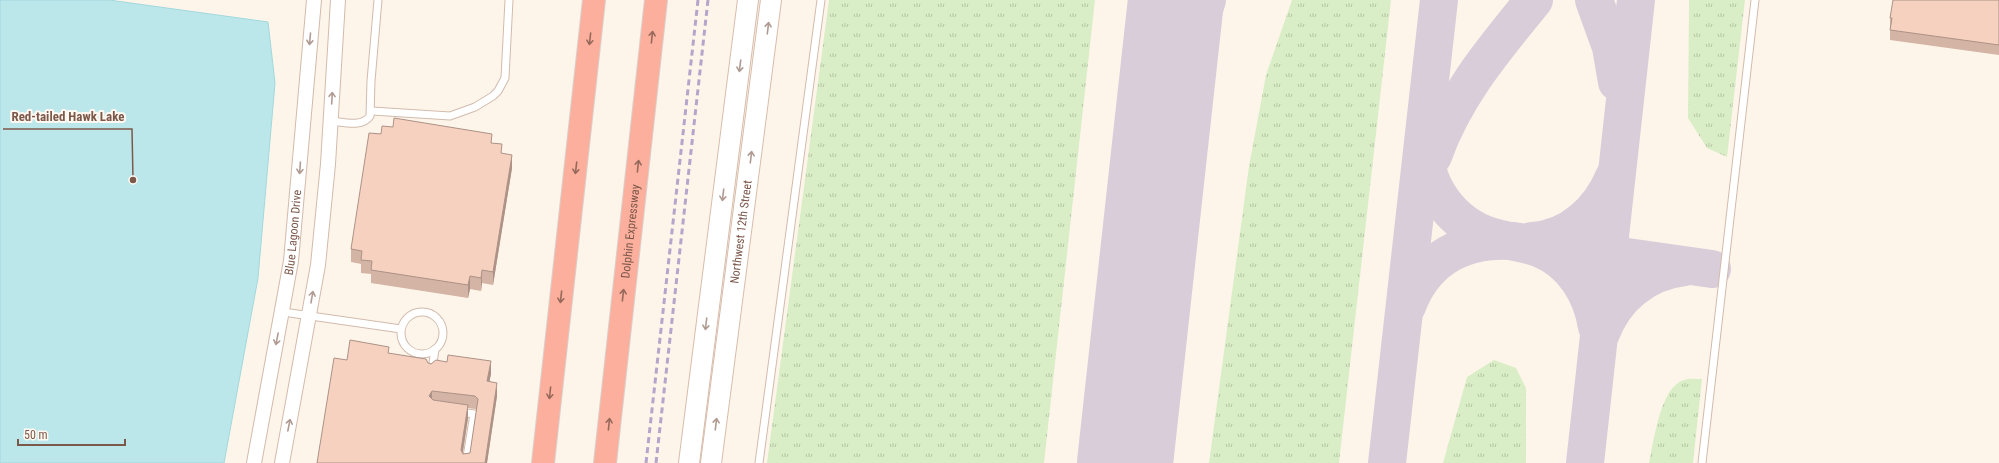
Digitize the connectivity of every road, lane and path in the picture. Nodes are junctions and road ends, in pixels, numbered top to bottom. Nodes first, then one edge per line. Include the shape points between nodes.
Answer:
1 (314, 0) edge
2 (338, 0) edge
3 (378, 0) edge
4 (509, 0) edge
5 (594, 0) edge
6 (656, 0) edge
7 (748, 0) edge
8 (771, 0) edge
9 (820, 0) edge
10 (1755, 0) edge
11 (372, 111) junction
12 (330, 121) junction
13 (282, 312) junction
14 (309, 316) junction
15 (401, 330) junction
16 (436, 349) junction
17 (431, 372) edge
18 (454, 411) edge
19 (254, 463) edge
20 (282, 463) edge
21 (466, 463) edge
22 (543, 463) edge
23 (605, 463) edge
24 (689, 463) edge
25 (711, 463) edge
26 (759, 463) edge
27 (1702, 463) edge

1 -> 13 street, Blue Lagoon Drive via 295,226
12 -> 2 street
3 - 11 lane via 371,81
4 - 11 lane via 505,78 493,96 458,115 450,116
5 -> 22 highway
23 -> 6 highway, Dolphin Expressway
7 -> 24 main road, Northwest 12th Street
25 -> 8 main road, Northwest 12th Street
9 - 26 lane
10 - 27 lane
11 - 12 lane via 364,122
14 -> 12 street via 321,240
13 - 14 lane
13 -> 19 street, Blue Lagoon Drive
14 - 15 lane
20 -> 14 street
15 - 16 lane via 403,342 412,351 424,354
15 - 16 lane via 403,323 413,314 432,314 443,330
16 - 17 lane
18 - 21 lane via 474,414

